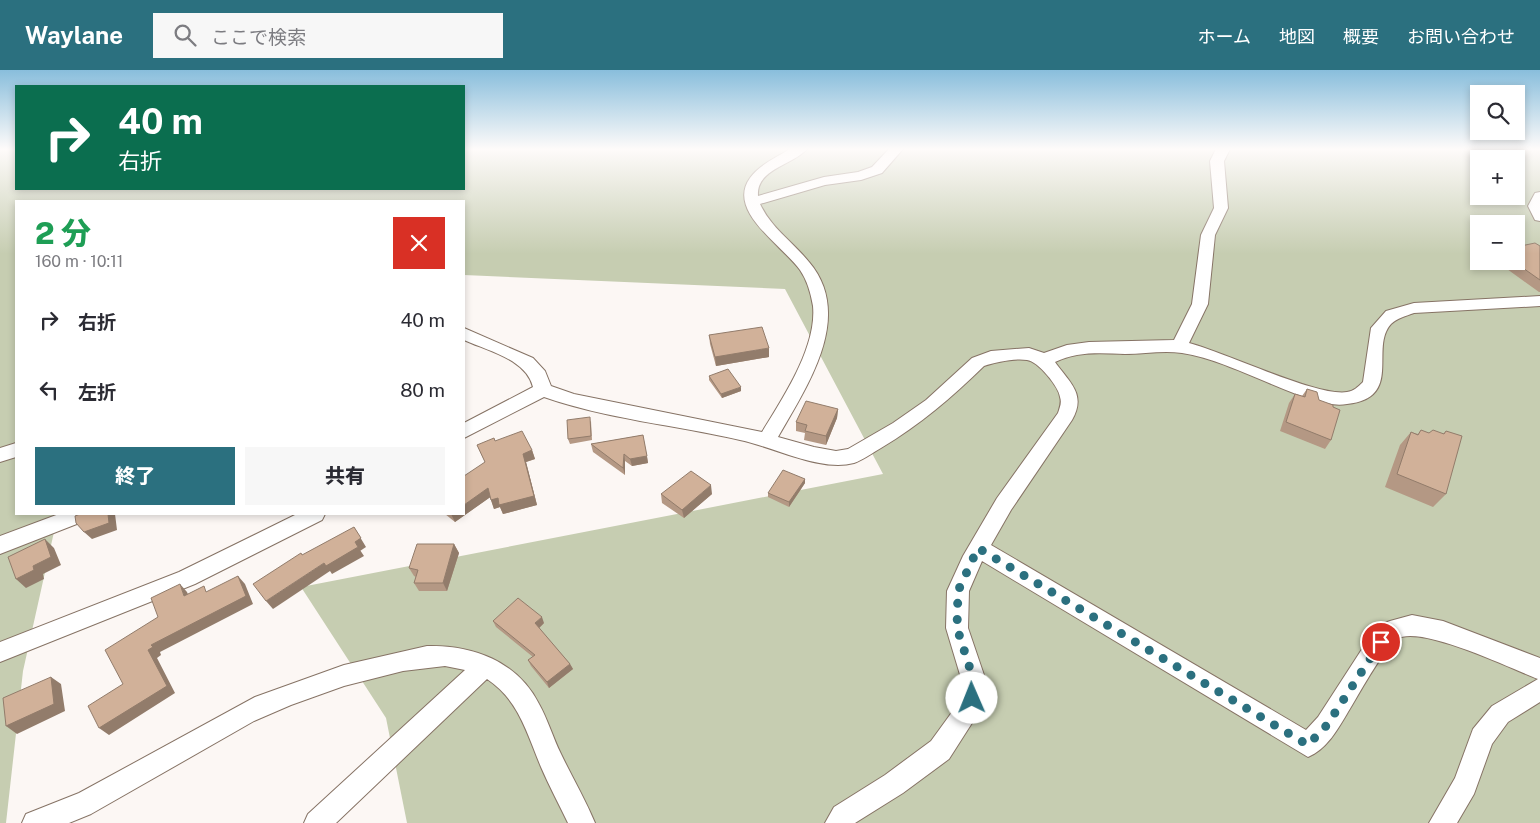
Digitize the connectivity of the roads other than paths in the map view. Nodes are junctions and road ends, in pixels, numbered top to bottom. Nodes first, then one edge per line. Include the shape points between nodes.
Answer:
1 (753, 184) edge
2 (813, 184) edge
3 (1219, 184) edge
4 (1540, 196) edge
5 (752, 202) junction
6 (1540, 217) edge
7 (1540, 301) edge
8 (465, 334) edge
9 (1179, 347) junction
10 (1044, 360) junction
11 (543, 390) junction
12 (465, 430) edge
13 (767, 440) junction
14 (15, 450) edge
15 (0, 455) edge
16 (77, 515) edge
17 (313, 515) edge
18 (0, 545) edge
19 (978, 548) junction
20 (0, 652) edge
21 (485, 666) junction
22 (1540, 669) edge
23 (1540, 689) edge
24 (35, 823) edge
25 (317, 823) edge
26 (582, 823) edge
27 (838, 823) edge
28 (1442, 823) edge

1 - 5 street
2 - 5 street
3 - 9 street via 1221,208 1208,236 1200,304
4 - 6 street via 1536,206
5 - 13 street via 758,216 805,266 815,284 822,311 815,346
7 - 9 street via 1428,307 1397,313 1385,320 1377,331 1375,376 1361,392 1349,398 1321,394
8 - 11 street via 527,362 539,375
9 - 10 street via 1083,347 1061,351
10 - 13 street via 1029,354 991,357 978,362 932,405 852,456 836,458 814,454
10 - 19 street via 1069,394 1070,405
11 - 12 street
11 - 13 street via 572,400
14 - 15 street
16 - 18 street
17 - 20 street via 187,578
19 - 22 street via 1308,745 1327,725 1372,653 1390,631 1412,624 1443,631
19 - 27 street via 958,591 957,628 973,678 972,698 964,714 940,750 843,816
21 - 24 street via 444,655 410,659 293,694 247,712 86,803
21 - 25 street
21 - 26 street via 502,676 534,716 550,758
23 - 28 street via 1500,714 1482,737 1464,785

